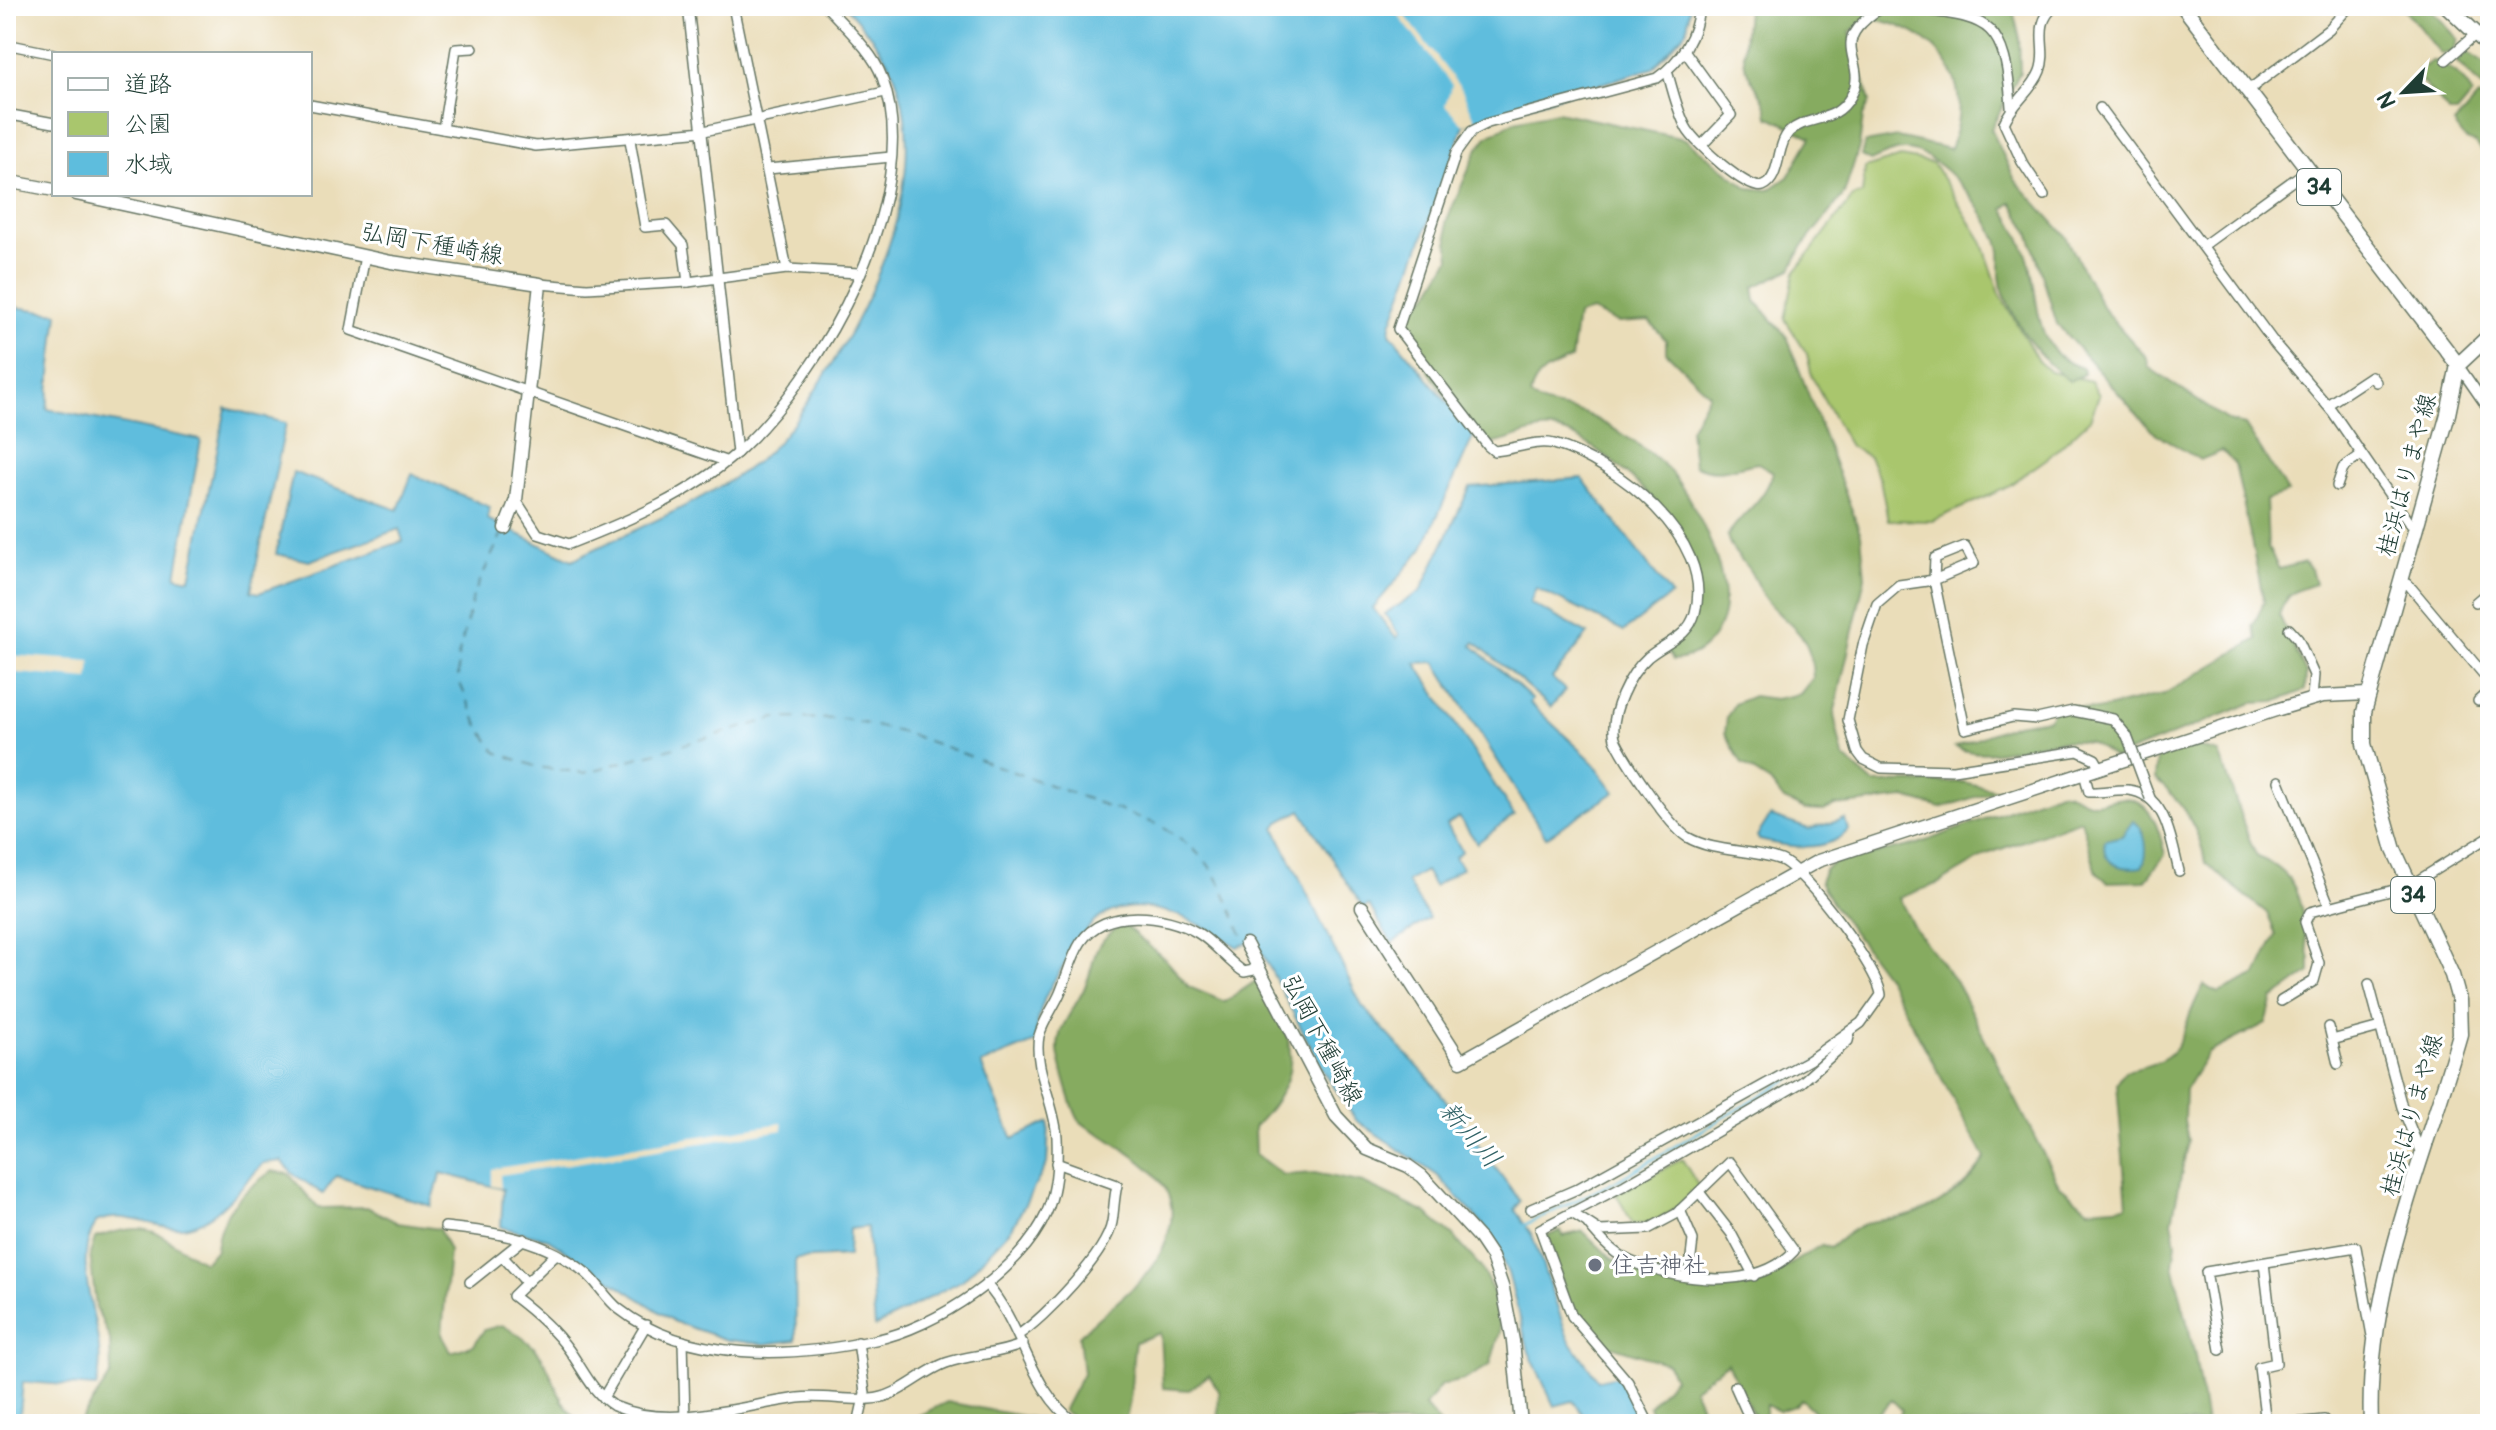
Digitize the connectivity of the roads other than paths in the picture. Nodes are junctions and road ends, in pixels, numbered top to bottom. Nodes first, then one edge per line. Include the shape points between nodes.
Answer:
1 (688, 6) edge
2 (733, 6) edge
3 (826, 6) edge
4 (1699, 6) edge
5 (1888, 6) edge
6 (1899, 6) edge
7 (2055, 6) edge
8 (2350, 6) edge
9 (2447, 6) edge
10 (2189, 8) edge
11 (2476, 34) junction
12 (6, 44) edge
13 (2490, 47) edge
14 (473, 48) dead end
15 (1684, 50) junction
16 (52, 54) edge
17 (2446, 60) dead end
18 (1667, 71) junction
19 (885, 92) junction
20 (2246, 92) junction
21 (312, 105) edge
22 (2011, 107) junction
23 (2100, 108) dead end
24 (6, 114) edge
25 (759, 119) junction
26 (52, 123) edge
27 (443, 129) junction
28 (704, 131) junction
29 (630, 140) junction
30 (1702, 145) junction
31 (891, 157) junction
32 (768, 169) junction
33 (2306, 171) junction
34 (6, 181) edge
35 (52, 190) edge
36 (2044, 195) dead end
37 (100, 196) edge
38 (2204, 245) junction
39 (365, 256) junction
40 (787, 269) junction
41 (859, 273) junction
42 (718, 279) junction
43 (688, 282) junction
44 (540, 284) junction
45 (2490, 335) edge
46 (2458, 365) junction
47 (2376, 382) dead end
48 (526, 393) junction
49 (2327, 405) junction
50 (2490, 411) edge
51 (737, 453) junction
52 (2361, 455) junction
53 (725, 461) junction
54 (2337, 486) dead end
55 (516, 500) junction
56 (2416, 526) junction
57 (505, 528) dead end
58 (1934, 580) junction
59 (2402, 582) junction
60 (2490, 590) edge
61 (2476, 602) dead end
62 (2289, 629) dead end
63 (2490, 682) edge
64 (2490, 690) edge
65 (2368, 694) junction
66 (2312, 698) junction
67 (2478, 701) dead end
68 (2100, 768) junction
69 (2084, 773) junction
70 (2279, 781) dead end
71 (2150, 798) junction
72 (2490, 836) edge
73 (2179, 871) dead end
74 (1800, 872) junction
75 (2409, 886) junction
76 (2329, 905) junction
77 (1362, 907) dead end
78 (1246, 944) dead end
79 (1259, 969) junction
80 (2369, 984) dead end
81 (2281, 1001) dead end
82 (2329, 1027) dead end
83 (2380, 1027) junction
84 (1850, 1032) junction
85 (2332, 1040) junction
86 (2338, 1064) dead end
87 (2423, 1159) junction
88 (1056, 1163) junction
89 (1699, 1192) junction
90 (1531, 1209) dead end
91 (1680, 1210) junction
92 (1572, 1213) junction
93 (1588, 1224) junction
94 (445, 1227) dead end
95 (524, 1239) junction
96 (556, 1254) junction
97 (503, 1257) junction
98 (2264, 1263) junction
99 (1689, 1274) junction
100 (1754, 1276) junction
101 (470, 1282) dead end
102 (526, 1282) junction
103 (986, 1284) junction
104 (646, 1325) junction
105 (1020, 1340) junction
106 (683, 1341) junction
107 (858, 1342) junction
108 (2374, 1343) junction
109 (2220, 1350) dead end
110 (1735, 1386) dead end
111 (603, 1398) junction
112 (864, 1398) junction
113 (690, 1420) edge
114 (2324, 1420) dead end
115 (858, 1424) edge
116 (1077, 1424) edge
117 (1521, 1424) edge
118 (1649, 1424) edge
119 (1752, 1424) edge
120 (2266, 1424) edge
121 (2285, 1424) edge
122 (2371, 1424) edge

1 - 28 street
2 - 25 street
3 - 19 street via 869,55
4 - 15 street
5 - 30 street via 1852,32 1849,43 1857,74 1852,95 1826,119 1790,131 1767,184 1755,187 1740,180
6 - 22 street via 1979,19 1992,28 2003,45
7 - 22 street via 2041,26 2041,69
8 - 20 street via 2329,29
9 - 11 main road
10 - 20 main road, 桂浜はりまや線 / 34
11 - 13 main road
11 - 17 street
12 - 16 street
14 - 27 street via 456,49
15 - 18 street
15 - 30 street via 1731,115
18 - 30 street via 1683,121
18 - 74 street via 1643,83 1472,131 1456,153 1398,329 1494,451 1552,443 1584,455 1630,482 1670,526 1694,573 1694,615 1683,634 1638,668 1616,711 1615,739 1688,838 1772,857
19 - 25 street
19 - 31 street
20 - 33 main road, 桂浜はりまや線 / 34
21 - 27 street
22 - 36 street via 2004,123
23 - 38 street
24 - 26 street
25 - 28 street
25 - 32 street
27 - 29 street via 536,146
28 - 29 street
28 - 42 street
29 - 43 street via 645,227 666,225 683,245
31 - 32 street
31 - 41 street via 880,217
32 - 40 street
33 - 38 street
33 - 46 main road, 桂浜はりまや線 / 34
34 - 35 main road
37 - 39 main road, 弘岡下種崎線
38 - 49 street via 2275,344
39 - 44 main road, 弘岡下種崎線
39 - 48 street via 351,330
40 - 41 street
40 - 42 street
41 - 51 street via 828,341
42 - 43 street
42 - 51 street
43 - 44 street via 587,288
44 - 48 main road
45 - 46 main road, 桂浜はりまや線
46 - 50 street
46 - 56 main road, 桂浜はりまや線 / 34
47 - 49 street via 2371,376
48 - 53 street
48 - 55 main road
49 - 52 street
51 - 53 street
52 - 54 street via 2343,468
52 - 56 street
53 - 55 street via 692,486 629,520 569,544 538,534
55 - 57 main road
56 - 59 main road, 桂浜はりまや線 / 34
58 - 58 street via 1935,558 1965,546 1974,563
58 - 68 street via 1899,585 1884,595 1872,615 1848,720 1863,759 1890,769 1953,770 2078,751 2095,759
58 - 71 street, bridge via 1965,729 2073,711 2113,719 2127,736
59 - 63 street
59 - 65 main road, 桂浜はりまや線 / 34
60 - 61 street
62 - 66 street via 2314,675
64 - 67 street
65 - 66 main road
65 - 75 main road, 桂浜はりまや線 / 34 via 2364,744
66 - 68 main road
68 - 69 main road
69 - 71 street via 2089,792 2132,791
69 - 74 main road via 1818,861
70 - 76 street
71 - 73 street via 2163,815
72 - 75 street
74 - 77 main road via 1461,1061
74 - 84 street via 1880,986 1878,1003
75 - 76 street
75 - 87 main road, 桂浜はりまや線 / 34 via 2459,1000 2460,1034
76 - 81 street via 2310,912 2305,922 2319,963 2314,981
78 - 79 main road, 弘岡下種崎線
79 - 88 street via 1244,972 1199,933 1168,921 1130,918 1094,929 1081,942 1040,1034 1041,1069 1055,1116
79 - 117 main road, 弘岡下種崎線 via 1336,1116 1367,1149 1422,1176 1492,1257 1513,1341
80 - 83 street
82 - 85 street
83 - 85 street
83 - 87 street
84 - 90 street via 1705,1119
84 - 92 street via 1848,1041 1802,1082
85 - 86 street
87 - 108 main road, 桂浜はりまや線 / 34 via 2382,1292
88 - 103 street via 1053,1192 1036,1234
88 - 105 street via 1117,1185 1112,1222 1074,1284
89 - 91 street
89 - 100 street via 1731,1233
89 - 100 street via 1730,1162 1790,1242 1794,1251 1783,1264
91 - 93 street via 1648,1229 1600,1231
91 - 99 street via 1693,1240
92 - 93 street
92 - 118 street via 1540,1229 1566,1302 1628,1382
93 - 99 street via 1627,1260
94 - 95 street
95 - 96 street
95 - 97 street
96 - 102 street
96 - 104 street
97 - 101 street
97 - 102 street
98 - 108 street via 2356,1247
98 - 109 street via 2206,1272
98 - 120 street via 2276,1363 2259,1367
99 - 100 street
102 - 111 street via 513,1296 568,1349
103 - 105 street via 1000,1299
103 - 107 street via 927,1322
104 - 106 street
104 - 111 street
105 - 112 street via 1005,1352 944,1364 885,1395
105 - 116 street via 1050,1401
106 - 107 street via 766,1352
106 - 113 street
107 - 112 street
108 - 122 main road, 桂浜はりまや線 / 34
110 - 119 street
111 - 113 street via 651,1421
112 - 113 street via 799,1398
112 - 115 street
114 - 121 street

